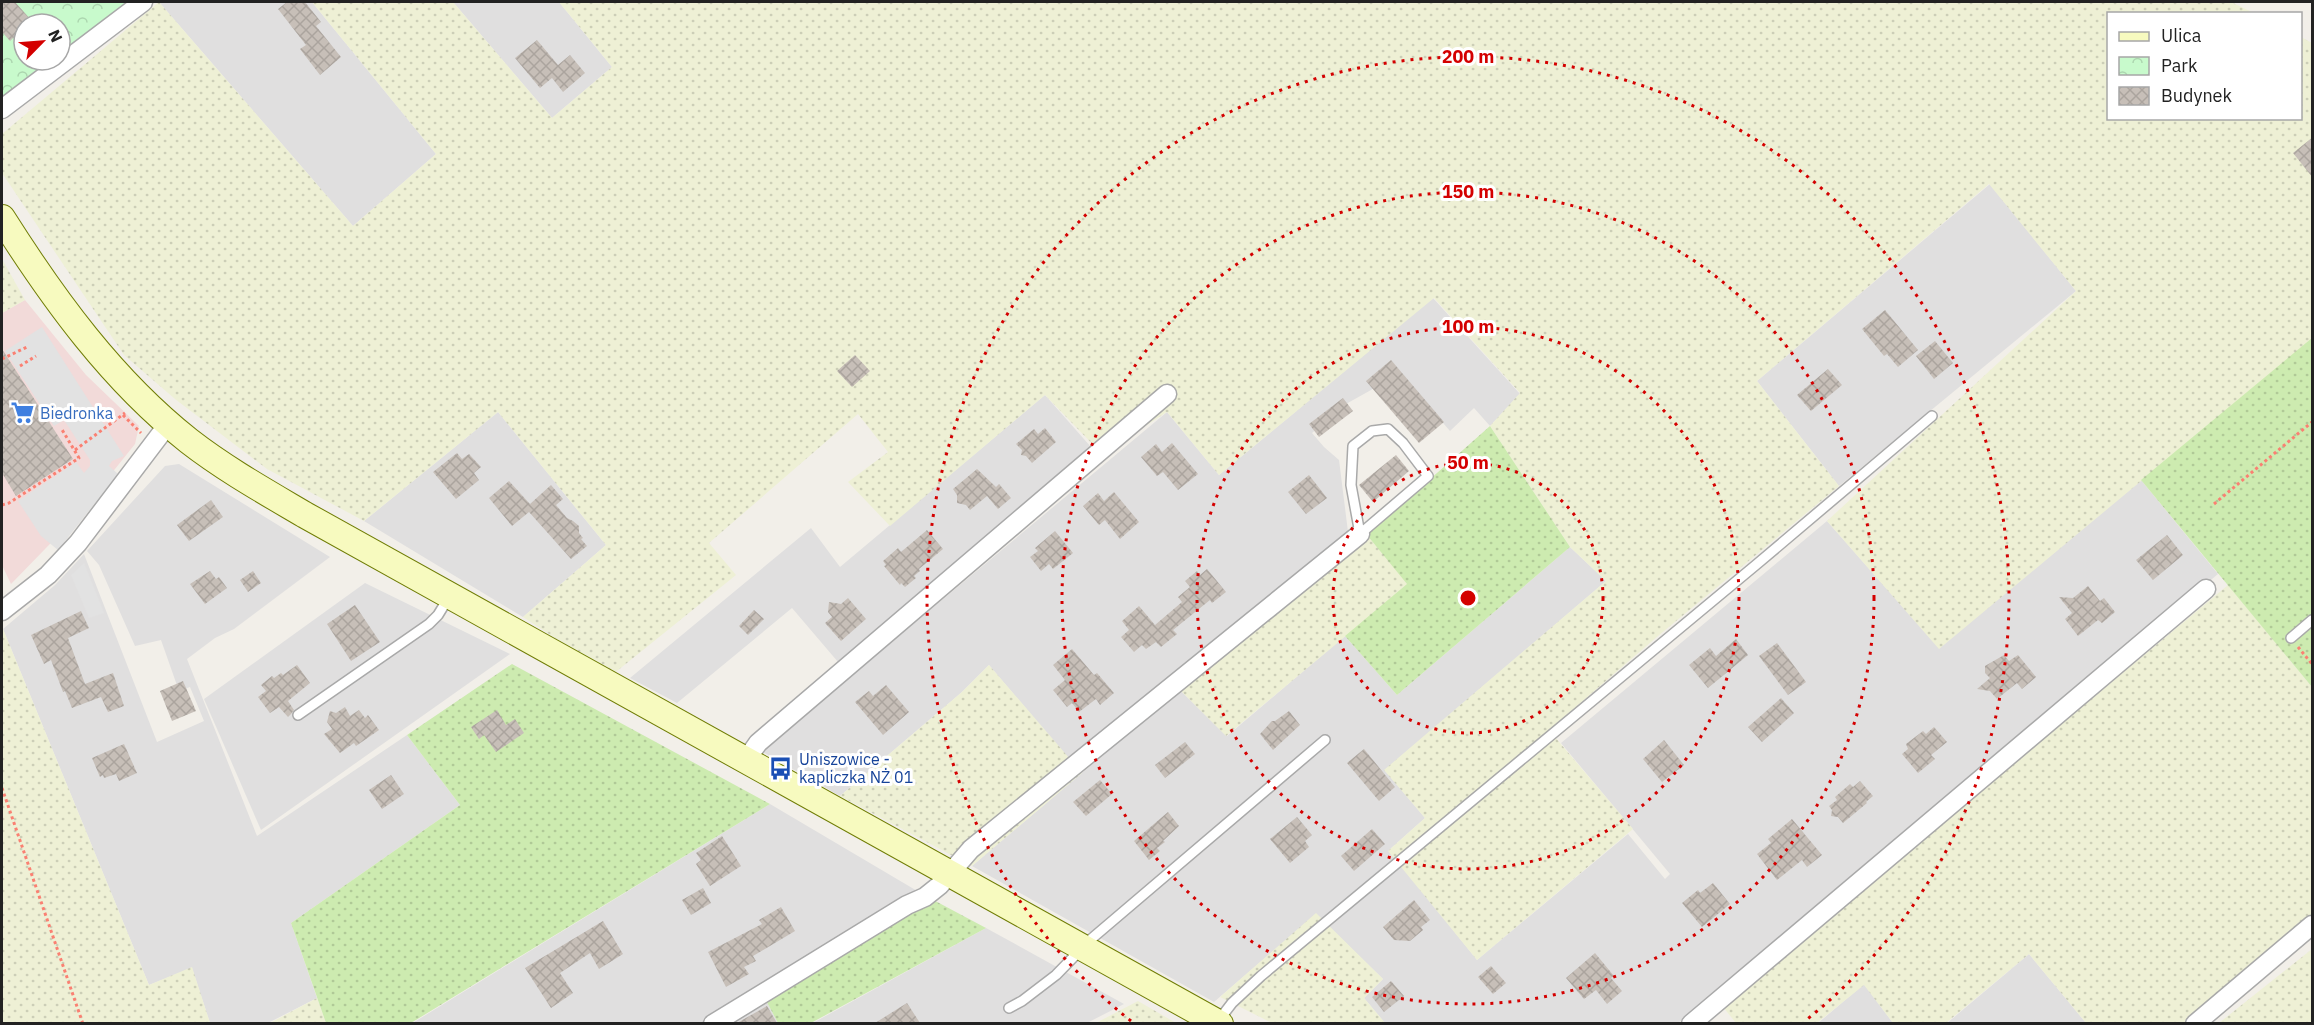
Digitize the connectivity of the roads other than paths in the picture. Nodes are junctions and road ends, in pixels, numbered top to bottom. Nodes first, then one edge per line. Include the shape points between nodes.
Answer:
1 (143, 2) edge
2 (2, 110) edge
3 (2, 218) edge
4 (1167, 394) dead end
5 (1932, 416) dead end
6 (169, 423) junction
7 (1360, 534) junction
8 (2206, 589) dead end
9 (450, 595) junction
10 (2, 611) edge
11 (2313, 620) edge
12 (2291, 638) road end
13 (298, 715) dead end
14 (1325, 740) dead end
15 (746, 760) junction
16 (950, 874) junction
17 (2313, 926) edge
18 (1082, 947) junction
19 (1009, 1008) dead end
20 (713, 1023) edge
21 (1219, 1023) edge
22 (1691, 1023) edge
23 (2195, 1023) edge

1 - 2 street
3 - 6 street via 68,316
4 - 15 street via 758,742
5 - 21 lane via 1261,976 1232,1003
6 - 9 street via 250,482
6 - 10 street via 70,553
7 - 7 lane via 1428,476 1388,429 1372,432 1353,446 1351,485
7 - 16 street via 971,849
8 - 22 street
9 - 13 lane via 429,624
9 - 15 street
11 - 12 lane
14 - 18 lane
15 - 16 street
16 - 18 street
16 - 20 street via 925,897
17 - 23 street
18 - 19 lane via 1056,975
18 - 21 street

